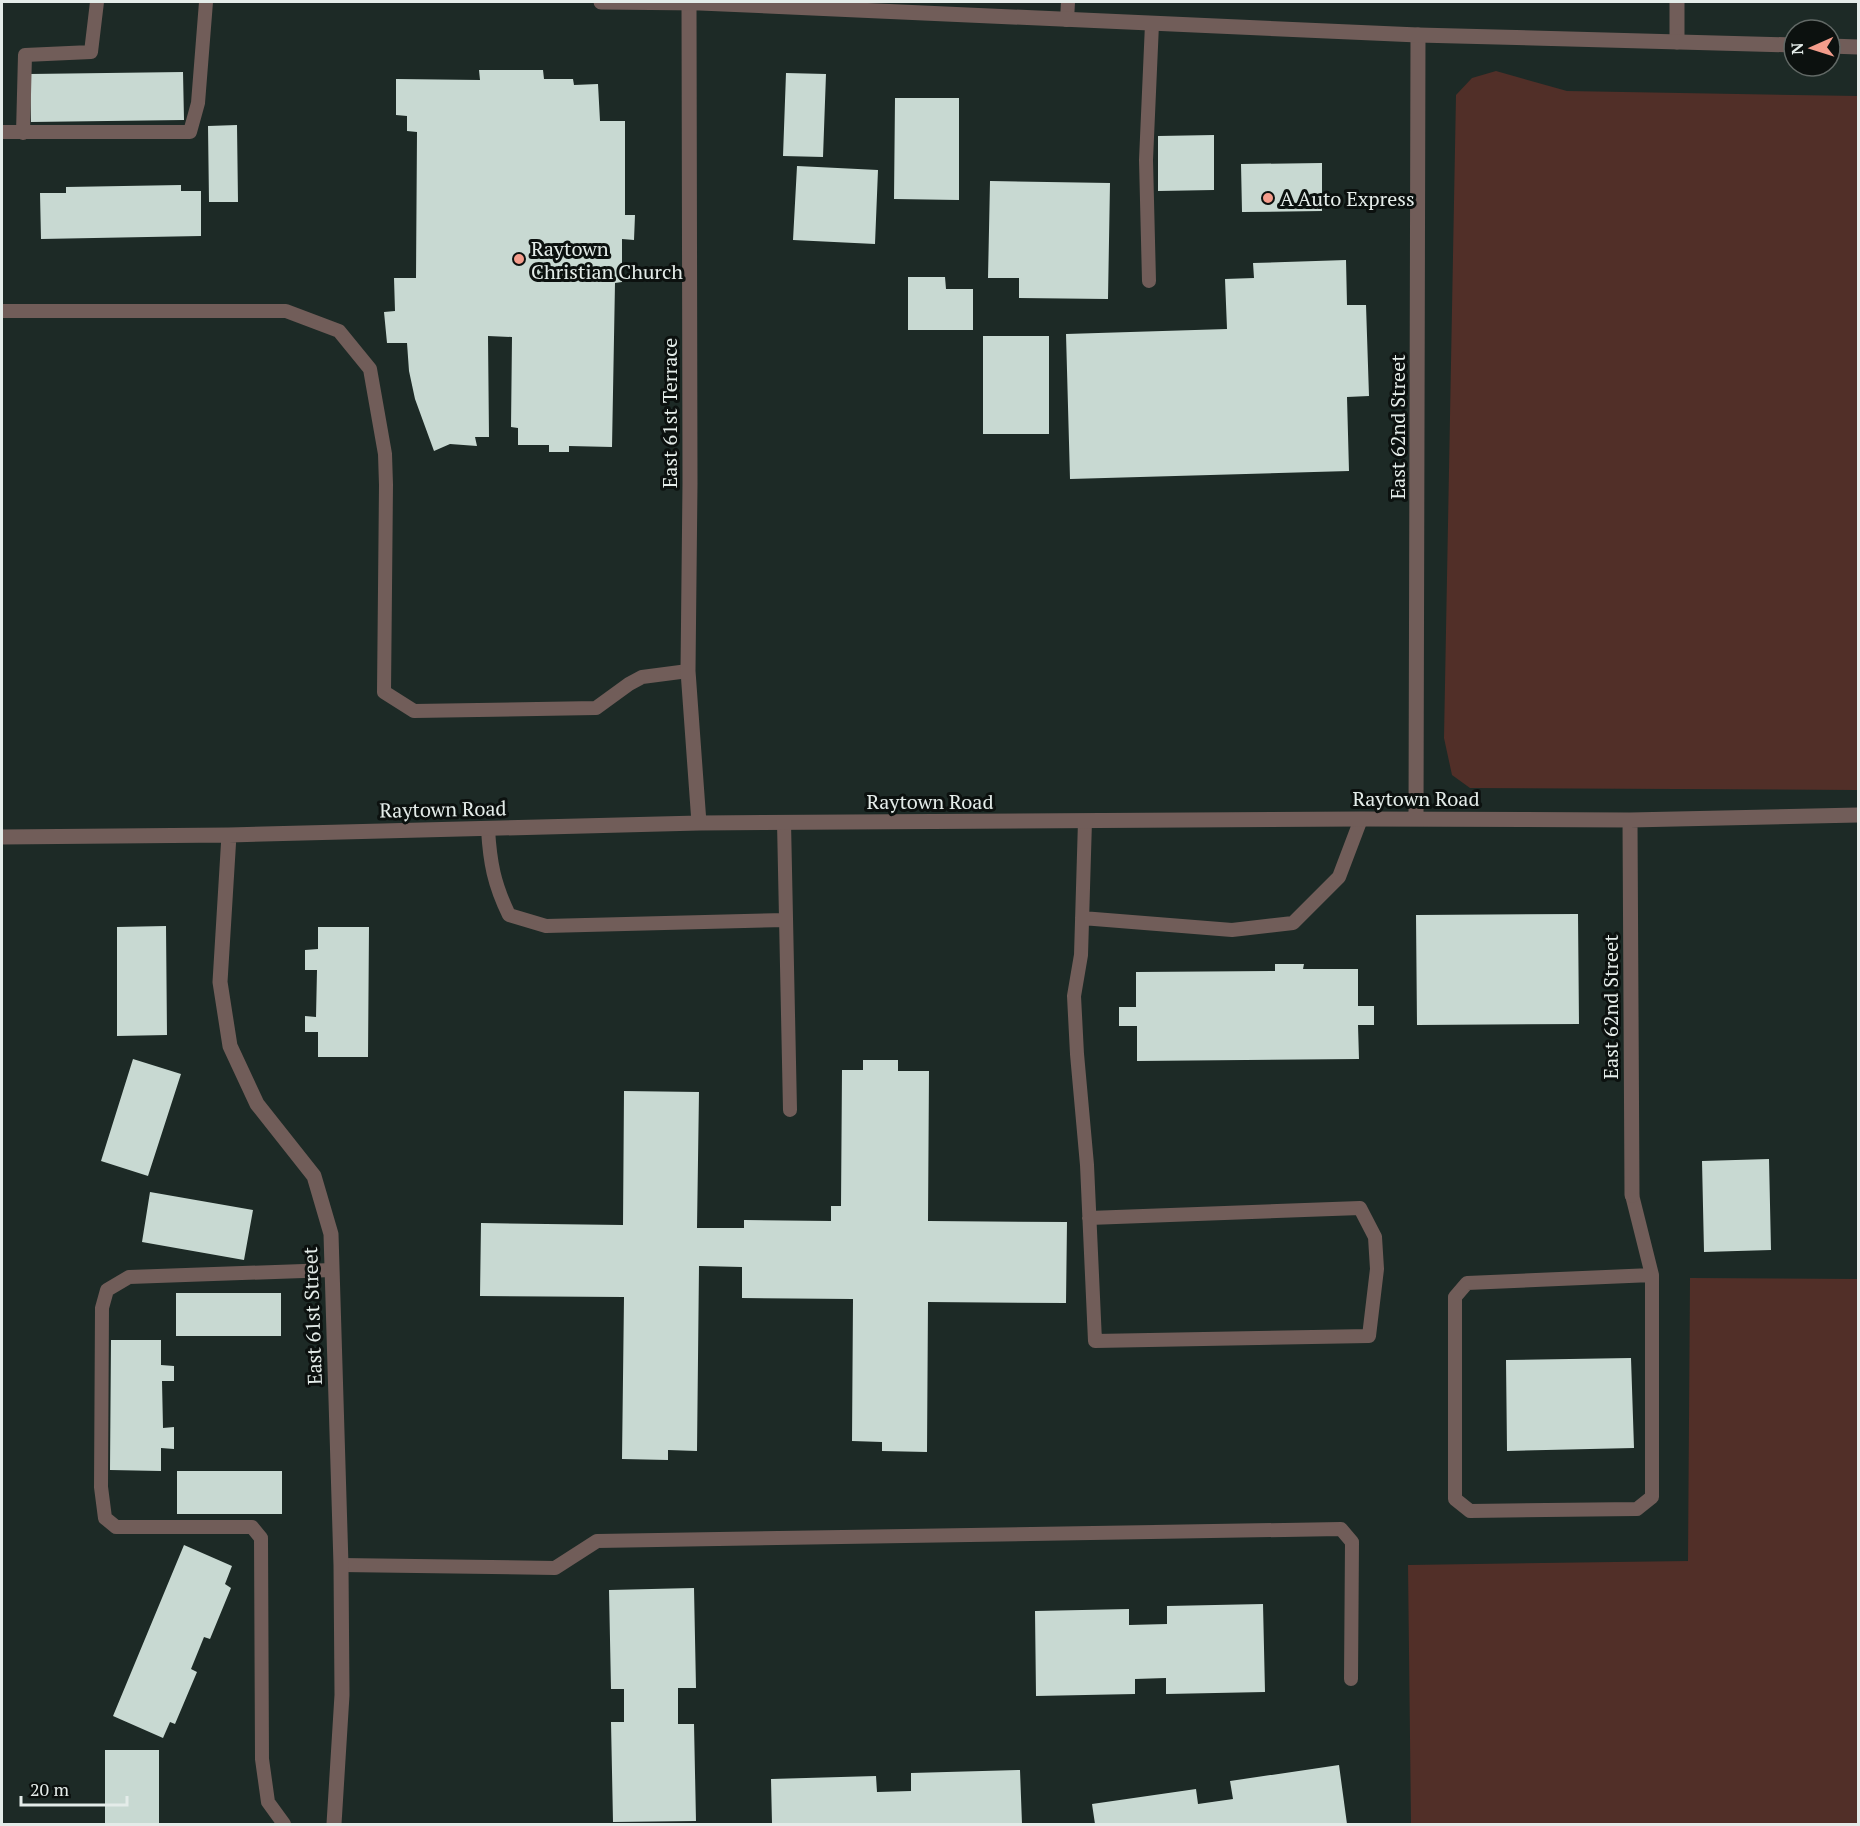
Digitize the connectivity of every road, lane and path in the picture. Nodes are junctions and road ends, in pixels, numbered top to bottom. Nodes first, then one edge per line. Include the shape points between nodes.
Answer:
1 (98, 2) edge
2 (206, 2) edge
3 (601, 2) edge
4 (697, 2) edge
5 (1068, 2) edge
6 (1677, 2) edge
7 (853, 6) edge
8 (1067, 20) junction
9 (1152, 24) junction
10 (1418, 35) junction
11 (1677, 42) junction
12 (1782, 45) edge
13 (1842, 46) edge
14 (1858, 47) edge
15 (2, 132) edge
16 (22, 132) junction
17 (1149, 281) dead end
18 (2, 312) edge
19 (688, 671) junction
20 (1858, 815) edge
21 (1361, 819) junction
22 (1416, 819) junction
23 (1630, 820) junction
24 (1085, 821) junction
25 (784, 822) junction
26 (699, 823) junction
27 (488, 829) junction
28 (229, 835) junction
29 (2, 837) edge
30 (1082, 918) junction
31 (786, 920) junction
32 (790, 1110) dead end
33 (1632, 1195) joint
34 (1089, 1218) junction
35 (332, 1270) junction
36 (1652, 1275) junction
37 (341, 1565) junction
38 (1351, 1679) dead end
39 (284, 1824) edge
40 (334, 1824) edge

1 - 16 lane via 91,52 25,55
2 - 16 lane via 198,104 190,132
3 - 4 street
4 - 7 street
4 - 19 street, East 61st Terrace
5 - 8 lane
6 - 11 street
7 - 8 street
8 - 9 street
9 - 10 street
9 - 17 lane via 1146,160
10 - 11 street
10 - 22 street, East 62nd Street
11 - 12 street
13 - 14 street
15 - 16 lane
18 - 19 lane via 286,311 339,331 370,369 385,454 384,692 414,711 596,708 642,677
19 - 26 street, East 61st Terrace
20 - 23 street, Raytown Road
21 - 22 street, Raytown Road
21 - 24 street, Raytown Road
21 - 30 lane via 1339,877 1293,923 1232,930
22 - 23 street, Raytown Road
23 - 33 street, East 62nd Street
24 - 25 street, Raytown Road
24 - 30 lane
25 - 26 street, Raytown Road
25 - 31 lane
26 - 27 street, Raytown Road
27 - 28 street, Raytown Road
27 - 31 lane via 489,861 509,915 546,926
28 - 29 street, Raytown Road
28 - 35 street, East 61st Street via 220,982 230,1046 257,1104 314,1176 331,1234
30 - 34 lane via 1074,996
31 - 32 lane
33 - 36 lane
34 - 34 lane via 1095,1341 1369,1336 1377,1269 1376,1237 1360,1208
35 - 37 street, East 61st Street
35 - 39 lane via 129,1277 107,1290 102,1308 101,1487 105,1518 116,1527 252,1527 261,1538 262,1759 268,1802
36 - 36 lane via 1652,1497 1638,1509 1470,1511 1455,1499 1455,1297 1467,1283
37 - 38 lane via 555,1568 597,1541 1341,1529 1352,1542
37 - 40 street, East 61st Street via 342,1695

